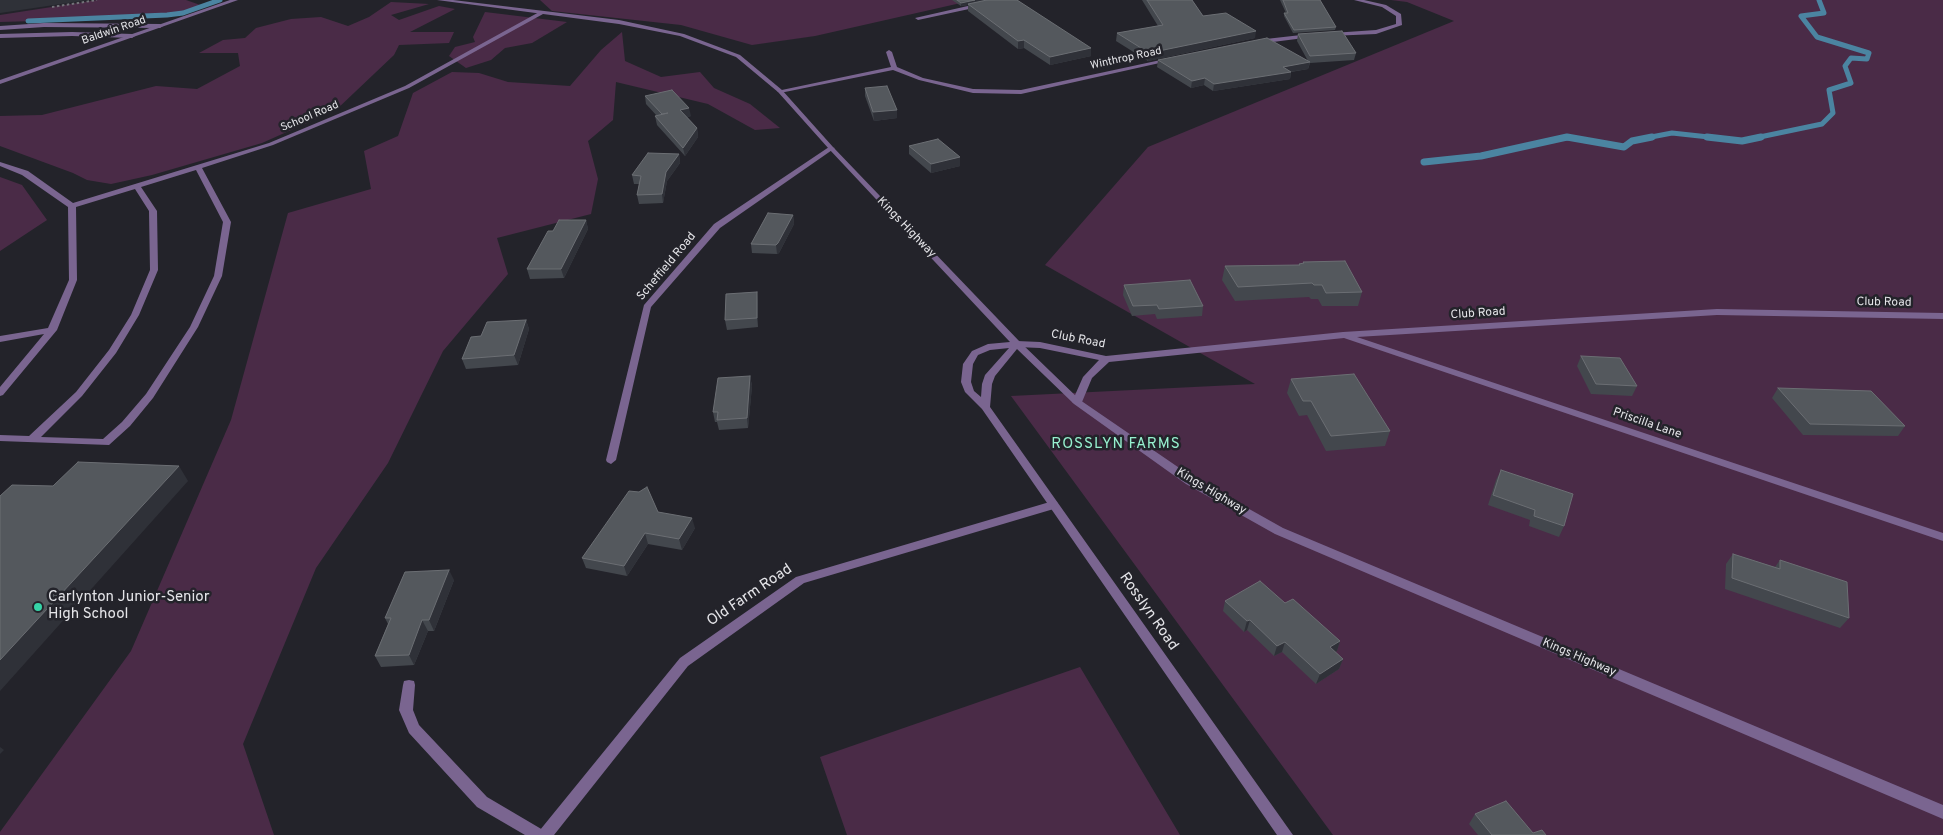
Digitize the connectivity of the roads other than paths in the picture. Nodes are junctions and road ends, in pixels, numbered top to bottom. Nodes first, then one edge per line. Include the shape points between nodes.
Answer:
1 (235, 0) edge
2 (440, 0) edge
3 (1357, 0) edge
4 (991, 4) edge
5 (541, 13) junction
6 (918, 18) dead end
7 (160, 26) junction
8 (0, 28) edge
9 (0, 36) edge
10 (132, 36) junction
11 (1254, 42) edge
12 (889, 52) dead end
13 (1176, 59) edge
14 (894, 68) junction
15 (0, 82) edge
16 (780, 92) junction
17 (830, 148) junction
18 (0, 164) edge
19 (198, 167) junction
20 (136, 186) junction
21 (72, 206) junction
22 (1943, 316) edge
23 (52, 330) junction
24 (1343, 335) junction
25 (0, 339) edge
26 (1018, 344) junction
27 (1106, 359) junction
28 (0, 392) edge
29 (1077, 402) junction
30 (985, 407) junction
31 (0, 438) edge
32 (32, 439) junction
33 (611, 460) dead end
34 (1053, 505) junction
35 (1943, 537) edge
36 (409, 685) dead end
37 (1943, 812) edge
38 (538, 835) edge
39 (545, 835) edge
40 (1286, 835) edge

1 - 7 street, Baldwin Road
2 - 5 street, Kings Highway
3 - 11 street via 1384,6 1399,15 1399,25 1376,32
4 - 6 street
5 - 16 street, Kings Highway via 619,22 682,35 738,56
5 - 19 street, School Road via 407,87 270,144
7 - 8 street
7 - 10 street, Baldwin Road
9 - 10 street
10 - 15 street, Baldwin Road
12 - 14 street
13 - 14 street, Winthrop Road via 1021,92 972,91 921,79
14 - 16 street
16 - 17 street, Kings Highway
17 - 26 street, Kings Highway
17 - 33 street, Scheffield Road via 717,226 647,307
18 - 21 street via 25,172
19 - 20 street, School Road
19 - 32 street via 227,222 218,276 194,327 150,396 105,443
20 - 21 street, School Road
20 - 32 street via 153,211 154,270 135,315 113,351 79,394
21 - 23 street via 72,280
22 - 24 street, Club Road via 1717,312
23 - 25 street
23 - 28 street
24 - 27 street, Club Road
24 - 35 street, Priscilla Lane
26 - 27 street, Club Road via 1040,345
26 - 29 street, Kings Highway
26 - 30 street via 990,376
26 - 30 street, Rosslyn Road via 988,347 975,353 968,364 966,382 970,392
27 - 29 street via 1088,377
29 - 37 street, Kings Highway via 1190,481 1279,531
30 - 34 street, Rosslyn Road
31 - 32 street
34 - 39 street, Old Farm Road via 800,580 684,662
34 - 40 street, Rosslyn Road
36 - 38 street via 406,710 414,729 482,802

